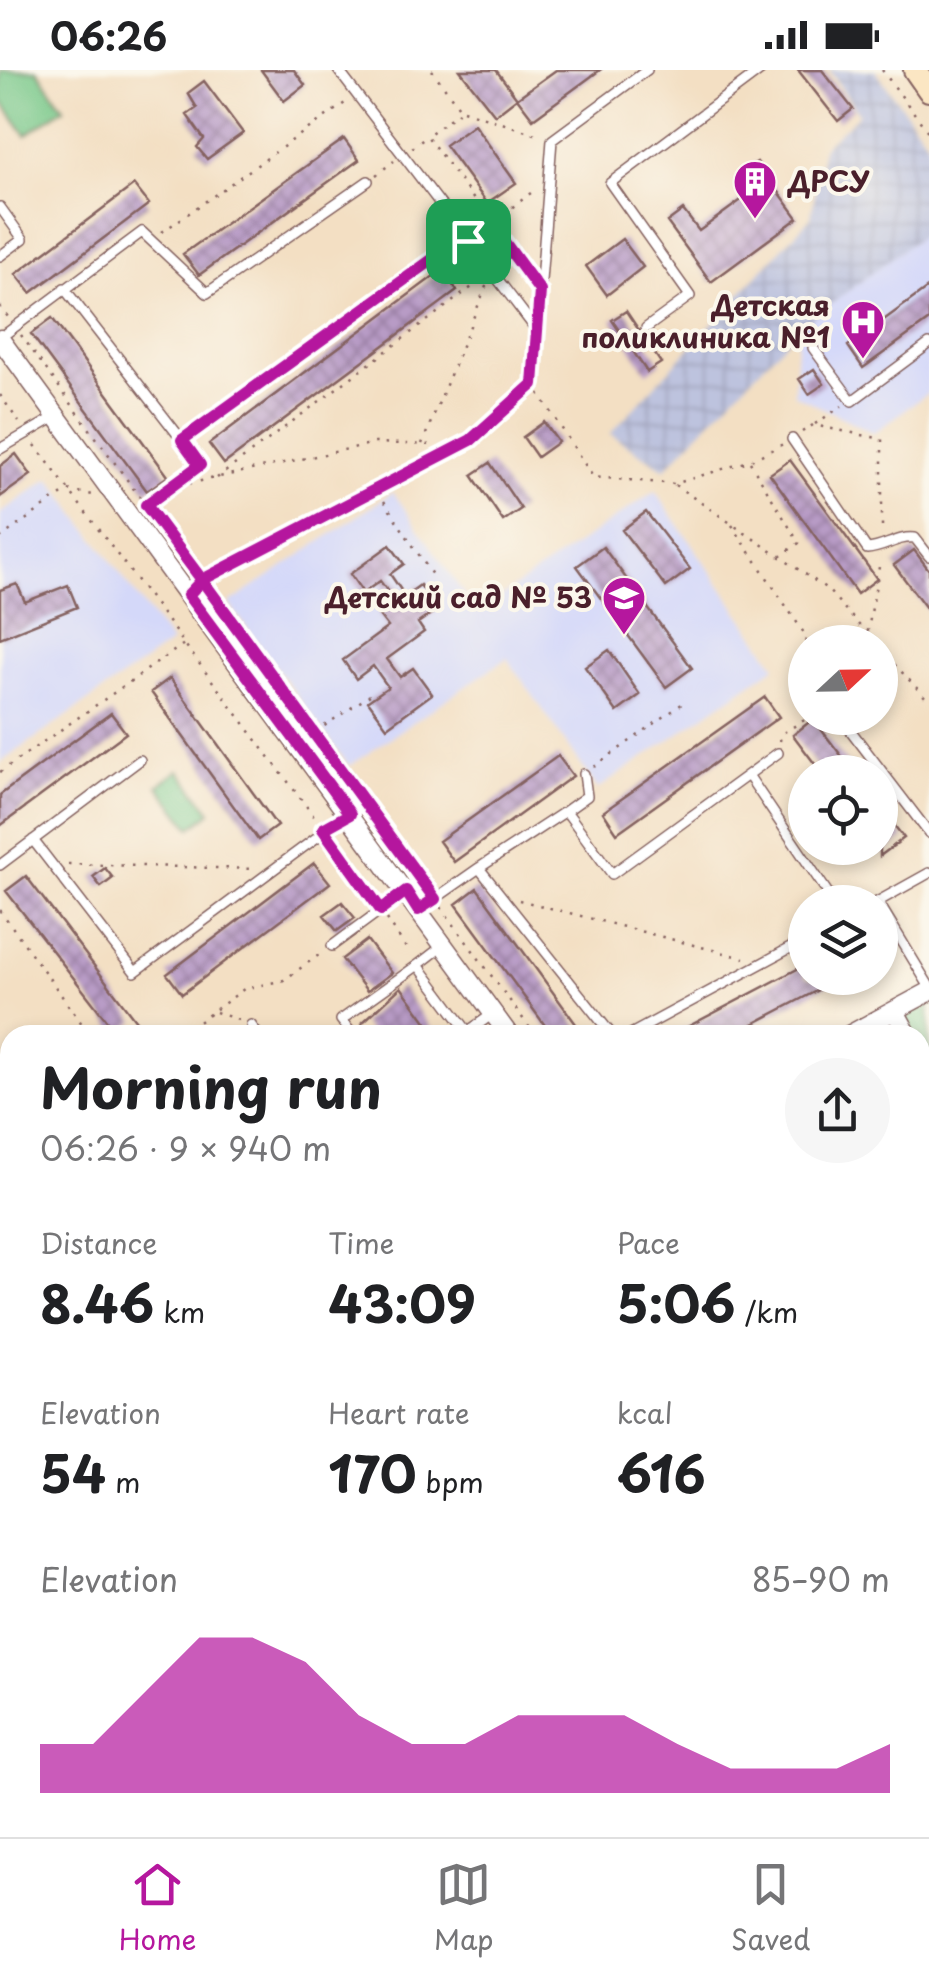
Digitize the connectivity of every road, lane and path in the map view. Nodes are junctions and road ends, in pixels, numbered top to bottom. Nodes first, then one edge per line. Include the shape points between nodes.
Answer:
1 (338, 70) edge
2 (432, 70) edge
3 (647, 70) edge
4 (762, 70) edge
5 (882, 70) edge
6 (914, 70) edge
7 (929, 90) edge
8 (357, 94) junction
9 (462, 110) junction
10 (929, 133) edge
11 (552, 140) junction
12 (549, 180) junction
13 (368, 181) dead end
14 (0, 207) edge
15 (491, 224) junction
16 (467, 239) junction
17 (150, 240) junction
18 (0, 256) edge
19 (492, 272) junction
20 (64, 288) junction
21 (540, 291) junction
22 (0, 306) edge
23 (14, 325) junction
24 (646, 328) dead end
25 (538, 332) junction
26 (0, 338) edge
27 (929, 344) edge
28 (814, 348) dead end
29 (533, 384) junction
30 (852, 400) junction
31 (57, 416) junction
32 (813, 425) junction
33 (792, 439) junction
34 (182, 440) junction
35 (422, 444) junction
36 (460, 446) junction
37 (0, 448) edge
38 (749, 461) junction
39 (217, 478) junction
40 (674, 484) junction
41 (375, 487) junction
42 (169, 488) junction
43 (146, 505) junction
44 (731, 523) junction
45 (0, 538) edge
46 (882, 548) junction
47 (929, 556) edge
48 (780, 557) junction
49 (434, 578) dead end
50 (202, 580) junction
51 (188, 595) junction
52 (799, 625) edge
53 (858, 625) edge
54 (871, 625) edge
55 (186, 644) junction
56 (898, 668) edge
57 (370, 694) dead end
58 (686, 700) dead end
59 (929, 701) edge
60 (788, 730) edge
61 (314, 733) junction
62 (854, 735) edge
63 (778, 753) joint
64 (140, 760) dead end
65 (0, 772) edge
66 (584, 774) joint
67 (748, 775) junction
68 (566, 811) junction
69 (350, 814) junction
70 (323, 829) junction
71 (929, 833) edge
72 (33, 840) junction
73 (0, 864) edge
74 (52, 864) junction
75 (479, 868) junction
76 (271, 869) junction
77 (929, 873) edge
78 (822, 885) edge
79 (406, 891) junction
80 (898, 891) edge
81 (498, 894) junction
82 (435, 899) junction
83 (0, 910) edge
84 (381, 910) junction
85 (418, 910) junction
86 (898, 937) edge
87 (444, 945) junction
88 (332, 946) joint
89 (788, 949) edge
90 (762, 963) junction
91 (418, 965) junction
92 (929, 989) edge
93 (894, 1010) junction
94 (214, 1011) junction
95 (494, 1013) junction
96 (83, 1025) edge
97 (195, 1025) edge
98 (251, 1025) edge
99 (345, 1025) edge
100 (460, 1025) edge
101 (478, 1025) edge
102 (503, 1025) edge
103 (527, 1025) edge
104 (604, 1025) edge
105 (647, 1025) edge
106 (867, 1025) edge
107 (902, 1025) edge

1 - 8 lane
2 - 9 path
3 - 11 lane
4 - 24 lane via 610,183 690,296
5 - 10 path
6 - 7 street
8 - 16 lane
8 - 17 path
9 - 11 path
9 - 15 path via 427,136
11 - 12 lane
12 - 15 path
12 - 21 lane
13 - 17 lane via 207,293
14 - 18 lane via 23,239
15 - 16 path
15 - 21 path
16 - 19 lane
16 - 34 lane
17 - 20 lane via 142,232
19 - 25 lane
19 - 35 path
19 - 39 path
20 - 23 lane
20 - 34 lane
21 - 25 lane
22 - 23 path
23 - 26 lane
23 - 43 path
25 - 29 lane
26 - 31 street
27 - 30 lane
28 - 30 lane
29 - 36 lane
29 - 40 path via 593,477
30 - 32 path
31 - 37 lane
31 - 51 street
32 - 33 path
32 - 46 path via 882,439
33 - 38 path
33 - 46 lane via 867,549
34 - 42 path via 200,465
35 - 36 path
35 - 39 path via 375,443
36 - 41 lane
38 - 40 path
38 - 48 path via 800,543
39 - 42 path
40 - 44 path
41 - 49 path
41 - 50 lane
42 - 43 path
43 - 50 path
44 - 48 path
44 - 52 path
45 - 55 path via 68,490
46 - 47 lane via 915,538
46 - 54 path
48 - 53 path via 826,590
50 - 51 lane
50 - 61 path
51 - 69 street
55 - 65 path
55 - 70 path
56 - 59 path
57 - 61 path
58 - 66 path
60 - 63 path
61 - 82 path
62 - 71 lane
63 - 67 lane
64 - 72 lane
66 - 68 lane via 587,796
67 - 68 lane via 612,874
67 - 78 lane
68 - 75 lane
69 - 70 lane
69 - 79 street
70 - 76 lane
70 - 84 path
72 - 73 lane
72 - 74 lane
74 - 76 path
74 - 76 lane via 135,972
75 - 81 lane
75 - 82 lane
77 - 80 lane
79 - 84 lane
79 - 85 street
81 - 90 path
81 - 104 lane
82 - 85 lane
82 - 103 path
83 - 96 path
84 - 88 lane
84 - 91 path
85 - 87 street
86 - 92 lane
87 - 91 lane
87 - 95 street
88 - 94 path via 284,980 244,990
89 - 90 lane
90 - 105 lane
91 - 99 lane via 341,1020
91 - 100 lane
92 - 93 street
93 - 106 street
93 - 107 street
94 - 97 path
94 - 98 path
95 - 101 lane
95 - 102 street

